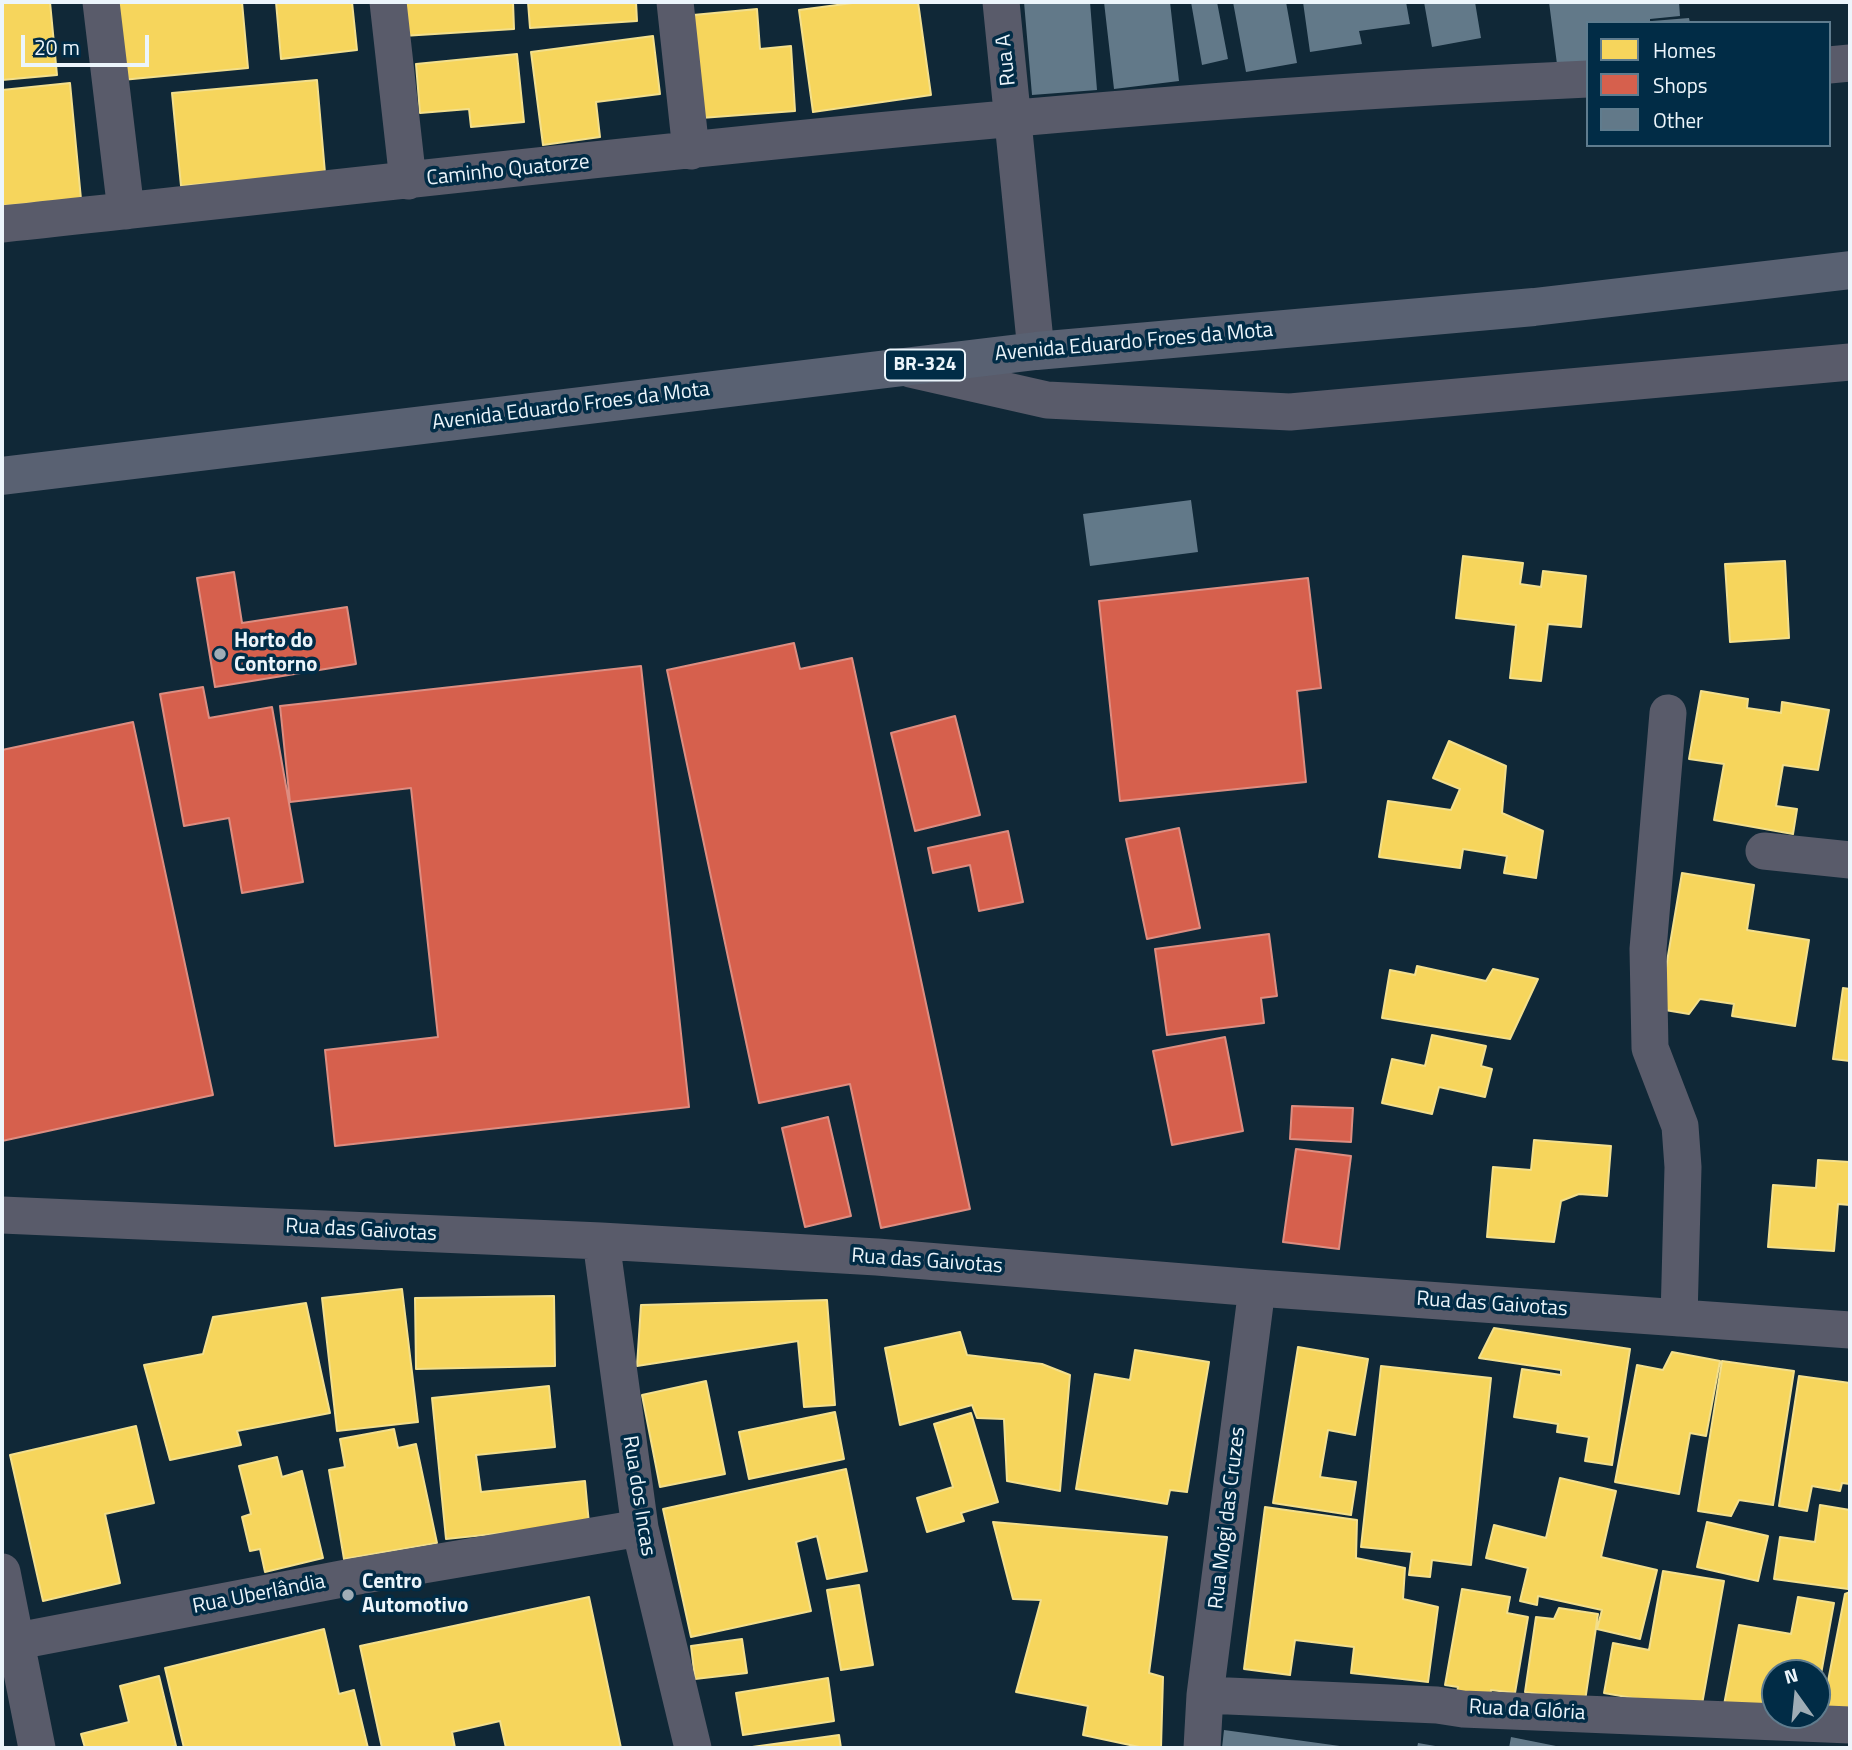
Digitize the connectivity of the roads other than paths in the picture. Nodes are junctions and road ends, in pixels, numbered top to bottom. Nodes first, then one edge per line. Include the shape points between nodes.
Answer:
1 (101, 2) edge
2 (388, 2) edge
3 (675, 2) edge
4 (1001, 2) edge
5 (1850, 63) edge
6 (1831, 65) edge
7 (1586, 79) edge
8 (1014, 118) junction
9 (691, 151) junction
10 (408, 181) junction
11 (126, 211) junction
12 (2, 224) edge
13 (1850, 270) edge
14 (1036, 351) junction
15 (1850, 362) edge
16 (902, 368) junction
17 (2, 476) edge
18 (1668, 713) dead end
19 (1764, 851) dead end
20 (1850, 860) edge
21 (2, 1215) edge
22 (601, 1241) junction
23 (1257, 1288) junction
24 (1679, 1318) junction
25 (1850, 1329) edge
26 (640, 1528) junction
27 (2, 1572) edge
28 (9, 1643) edge
29 (1205, 1695) junction
30 (1850, 1725) edge
31 (37, 1748) edge
32 (693, 1748) edge
33 (1202, 1748) edge

1 - 11 street
2 - 10 street
3 - 9 street
4 - 8 street, Rua A
5 - 6 street
7 - 8 street, Caminho Quatorze
8 - 9 street, Caminho Quatorze
8 - 14 street, Rua A
9 - 10 street, Caminho Quatorze
10 - 11 street, Caminho Quatorze
11 - 12 street, Caminho Quatorze
13 - 14 highway, Avenida Eduardo Froes da Mota / BR-324 via 1534,307
14 - 16 highway, Avenida Eduardo Froes da Mota / BR-324
15 - 16 street via 1290,412 1047,400
16 - 17 highway, Avenida Eduardo Froes da Mota / BR-324
18 - 24 street via 1648,974 1650,1048 1680,1126
19 - 20 street
21 - 22 street, Rua das Gaivotas
22 - 23 street, Rua das Gaivotas via 877,1257
22 - 26 street, Rua dos Incas
23 - 24 street, Rua das Gaivotas
23 - 29 street, Rua Mogi das Cruzes
24 - 25 street, Rua das Gaivotas
26 - 28 street, Rua Uberlândia
26 - 32 street, Rua dos Incas
27 - 28 street
28 - 31 street
29 - 30 street, Rua da Glória
29 - 33 street, Rua Mogi das Cruzes

